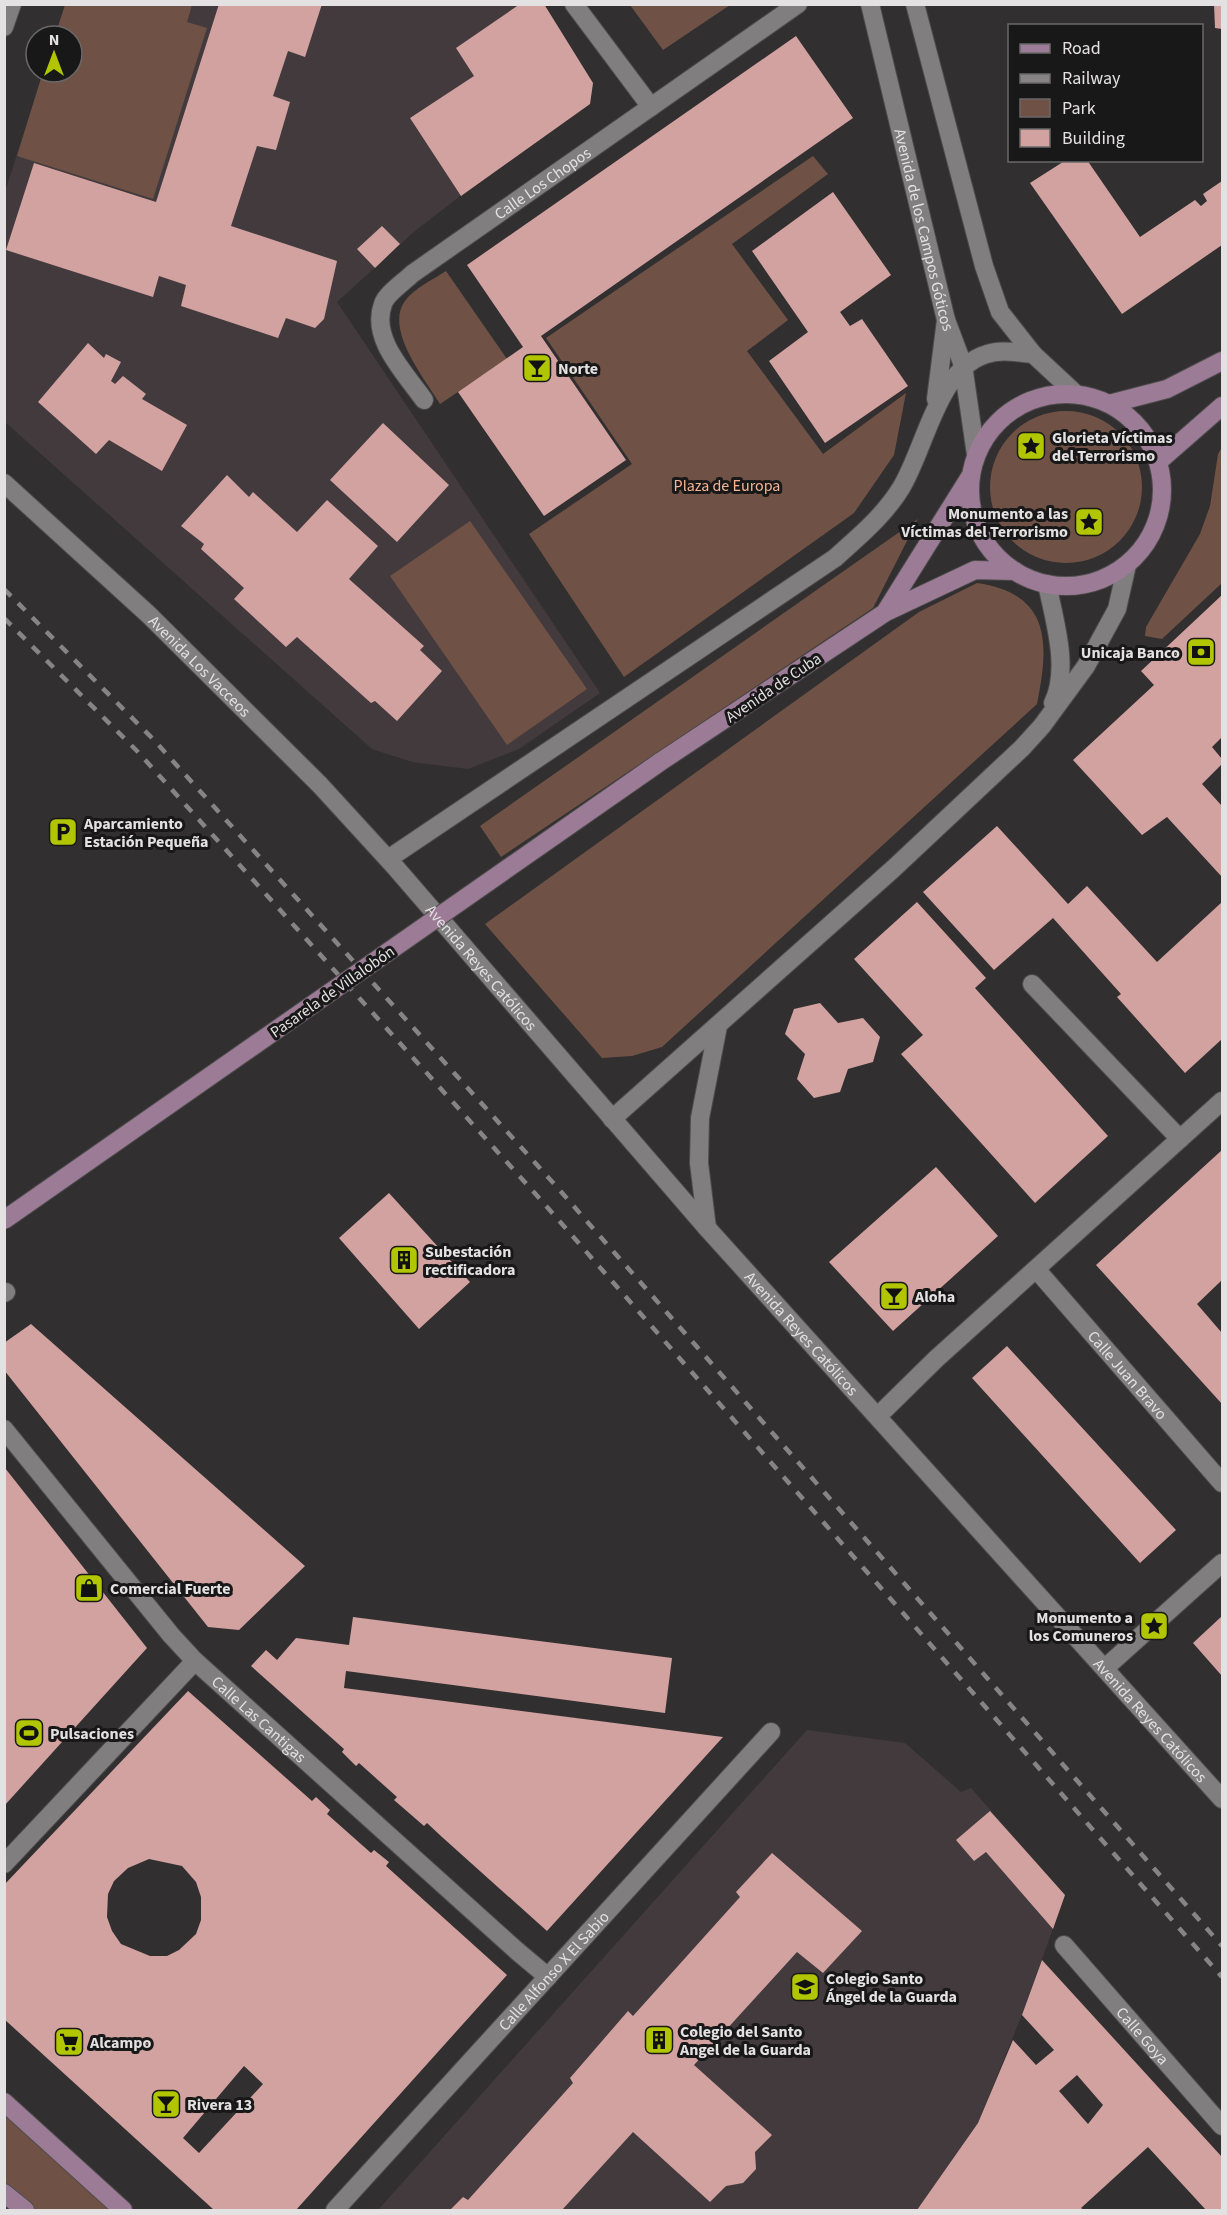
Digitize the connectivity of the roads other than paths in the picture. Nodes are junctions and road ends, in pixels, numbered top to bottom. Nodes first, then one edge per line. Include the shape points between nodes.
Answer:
1 (12, 4) edge
2 (574, 4) edge
3 (798, 4) edge
4 (870, 4) edge
5 (915, 4) edge
6 (4, 27) edge
7 (651, 107) junction
8 (946, 320) junction
9 (1033, 354) junction
10 (1222, 361) edge
11 (963, 365) junction
12 (1076, 394) junction
13 (424, 400) dead end
14 (1109, 404) junction
15 (1222, 406) edge
16 (933, 416) junction
17 (976, 455) junction
18 (1158, 462) junction
19 (971, 475) junction
20 (4, 483) edge
21 (1127, 565) junction
22 (1015, 571) junction
23 (1047, 584) junction
24 (886, 612) junction
25 (1042, 726) junction
26 (660, 762) joint
27 (388, 859) junction
28 (1032, 984) dead end
29 (718, 1026) junction
30 (1222, 1101) edge
31 (612, 1119) junction
32 (1180, 1139) junction
33 (4, 1220) edge
34 (707, 1228) junction
35 (1036, 1269) junction
36 (879, 1415) junction
37 (4, 1429) edge
38 (1221, 1481) edge
39 (1222, 1563) edge
40 (195, 1660) junction
41 (1105, 1668) junction
42 (771, 1732) dead end
43 (1222, 1799) edge
44 (4, 1864) edge
45 (1064, 1945) dead end
46 (548, 1977) junction
47 (4, 2102) edge
48 (1222, 2126) edge
49 (4, 2193) edge
50 (25, 2211) edge
51 (123, 2211) edge
52 (335, 2211) edge

1 - 6 street
2 - 7 street
3 - 7 street, Calle Los Chopos
4 - 8 street, Avenida de los Campos Góticos
5 - 9 street via 984,266 1000,312
7 - 13 street, Calle Los Chopos via 412,274 383,302 380,324 387,347
8 - 11 street, Avenida de los Campos Góticos
8 - 16 street
9 - 11 street via 1001,351
9 - 12 street
10 - 14 street via 1167,389
11 - 16 street
11 - 17 street, Avenida de los Campos Góticos
12 - 14 street
12 - 17 street via 1047,396 1024,404 1002,418
14 - 18 street via 1139,428
15 - 18 street
16 - 27 street via 900,490 868,529 835,558
17 - 19 street
18 - 21 street via 1160,510 1143,548
19 - 22 street via 971,504 981,534 996,556
19 - 24 street, Avenida de Cuba
20 - 27 street, Avenida Los Vacceos via 149,615 312,777
21 - 23 street via 1094,582
21 - 25 street via 1117,609 1086,666
22 - 23 street
22 - 24 street, Avenida de Cuba via 975,570
23 - 25 street via 1056,628 1059,692
24 - 26 street, Avenida de Cuba
25 - 29 street via 947,820
26 - 33 street, Pasarela de Villalobón, bridge
27 - 31 street, Avenida Reyes Católicos
28 - 32 street
29 - 31 street
29 - 34 street via 700,1118 699,1163
30 - 32 street
31 - 34 street, Avenida Reyes Católicos
32 - 35 street
34 - 36 street, Avenida Reyes Católicos
35 - 36 street
35 - 38 street, Calle Juan Bravo
36 - 41 street, Avenida Reyes Católicos
37 - 40 street, Calle Las Cantigas
39 - 41 street
40 - 44 street
40 - 46 street, Calle Las Cantigas
41 - 43 street, Avenida Reyes Católicos
42 - 46 street, Calle Alfonso X El Sabio
45 - 48 street, Calle Goya
46 - 52 street, Calle Alfonso X El Sabio
47 - 51 street
49 - 50 street

